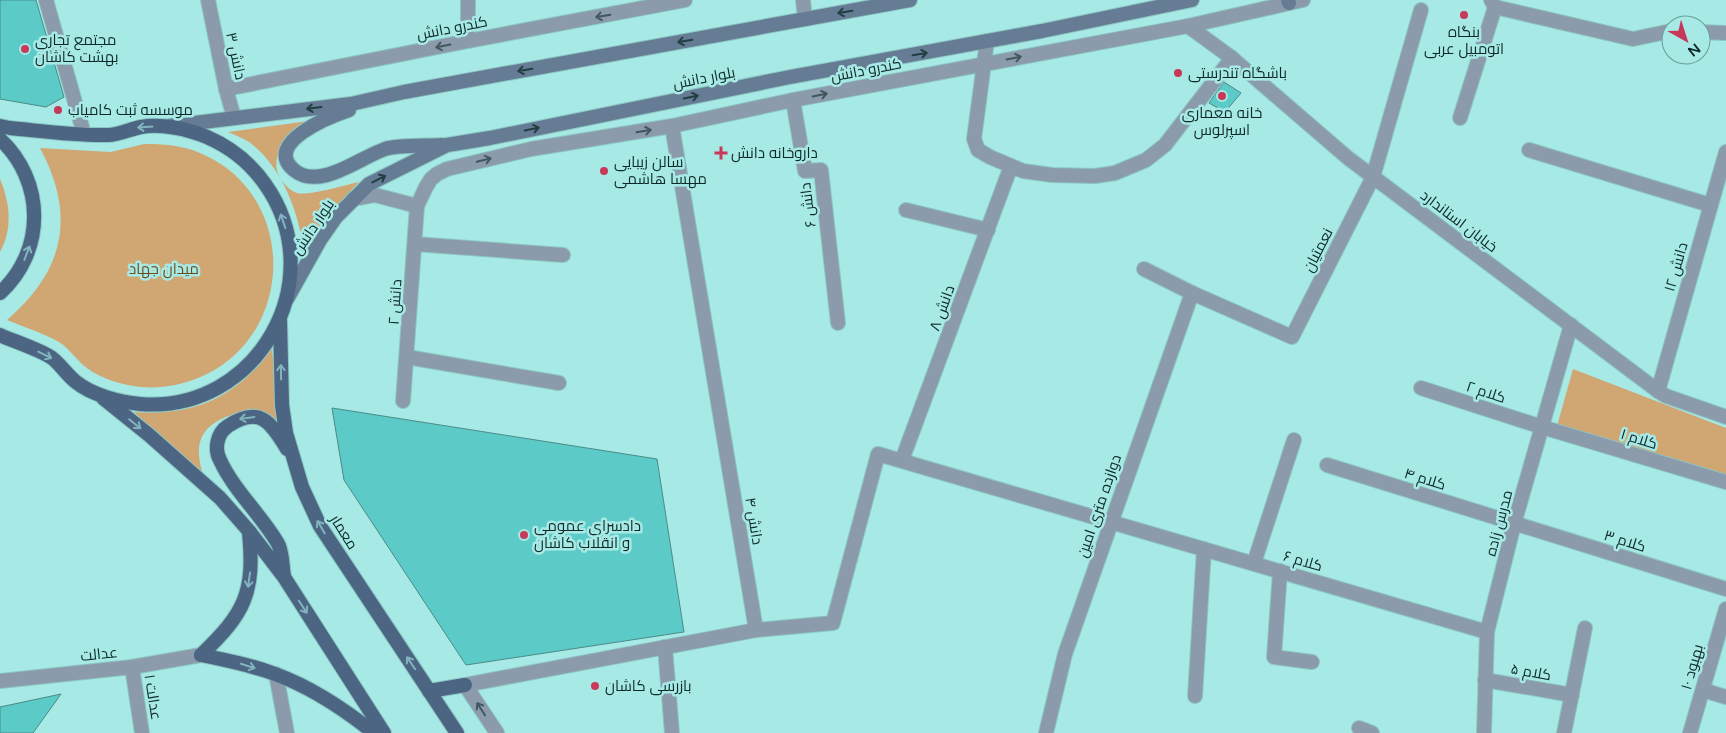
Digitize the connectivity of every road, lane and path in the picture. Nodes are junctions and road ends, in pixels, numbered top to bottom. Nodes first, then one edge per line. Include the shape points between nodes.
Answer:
1 (46, 0) edge
2 (208, 0) edge
3 (468, 0) edge
4 (685, 0) edge
5 (803, 0) edge
6 (910, 0) edge
7 (1192, 0) edge
8 (1293, 1) edge
9 (1493, 4) edge
10 (638, 5) edge
11 (1421, 10) dead end
12 (805, 19) junction
13 (1188, 26) junction
14 (1711, 32) edge
15 (1661, 33) edge
16 (1726, 33) edge
17 (468, 41) junction
18 (987, 41) junction
19 (1232, 58) junction
20 (985, 64) junction
21 (226, 89) junction
22 (383, 98) junction
23 (794, 100) junction
24 (234, 118) junction
25 (1460, 118) dead end
26 (0, 126) edge
27 (672, 126) junction
28 (165, 127) junction
29 (84, 134) junction
30 (0, 139) edge
31 (447, 145) junction
32 (1529, 150) dead end
33 (1726, 152) edge
34 (1011, 166) junction
35 (1373, 177) junction
36 (353, 199) junction
37 (1710, 205) junction
38 (417, 206) junction
39 (906, 210) dead end
40 (988, 230) junction
41 (415, 244) junction
42 (563, 255) dead end
43 (1144, 269) dead end
44 (0, 293) edge
45 (1192, 293) junction
46 (287, 299) junction
47 (280, 320) junction
48 (838, 323) dead end
49 (1571, 325) junction
50 (0, 335) edge
51 (408, 357) junction
52 (559, 383) dead end
53 (1421, 388) dead end
54 (1658, 390) junction
55 (97, 393) junction
56 (403, 400) dead end
57 (1726, 417) edge
58 (1542, 427) junction
59 (1294, 440) dead end
60 (293, 458) junction
61 (902, 460) junction
62 (1327, 466) dead end
63 (1726, 482) edge
64 (1111, 522) junction
65 (1514, 524) junction
66 (248, 531) junction
67 (1204, 549) junction
68 (1254, 564) junction
69 (1280, 572) junction
70 (284, 577) junction
71 (1726, 589) edge
72 (1726, 609) edge
73 (1586, 628) dead end
74 (756, 630) junction
75 (1486, 632) junction
76 (665, 647) junction
77 (201, 655) junction
78 (1312, 662) dead end
79 (132, 667) junction
80 (276, 674) junction
81 (1485, 680) junction
82 (0, 681) edge
83 (466, 685) junction
84 (1703, 690) junction
85 (429, 691) junction
86 (1572, 695) junction
87 (1195, 696) dead end
88 (1726, 697) edge
89 (142, 733) edge
90 (287, 733) edge
91 (374, 733) edge
92 (384, 733) edge
93 (457, 733) edge
94 (497, 733) edge
95 (672, 733) edge
96 (1046, 733) edge
97 (1484, 733) edge
98 (1564, 733) edge
99 (1690, 733) edge

1 - 29 street
2 - 21 street, دانش ۳
3 - 17 street
4 - 10 street, کندرو دانش
5 - 12 street
6 -> 12 main road
7 - 18 main road, بلوار دانش
8 - 13 street, کندرو دانش
9 - 15 street via 1632,39
9 - 25 street
10 -> 17 street, کندرو دانش
11 - 35 street, نعمتیان
12 -> 22 main road
13 - 19 street, خیابان استاندارد
20 -> 13 street, کندرو دانش
14 - 16 street
17 -> 21 street, کندرو دانش
18 - 20 street
31 -> 18 main road, بلوار دانش
19 - 34 street via 1165,145 1146,160 1115,173 1095,176 1052,175
19 - 35 street, خیابان استاندارد
23 -> 20 street, کندرو دانش
20 - 34 street via 974,139 978,150
21 - 24 street, دانش ۳
22 -> 24 main road
22 - 31 main road via 331,116 303,132 288,147 284,156 287,163 310,178 326,176 387,148
23 - 27 street, کندرو دانش
23 - 48 street, دانش ۶ via 805,171 821,170
24 - 28 main road
26 - 29 main road
38 -> 27 street, کندرو دانش via 431,179 447,170 531,149
27 - 74 street, دانش ۴
28 -> 29 main road via 142,126 110,135
46 -> 28 main road via 291,256 288,234 272,194 244,160 226,147 186,130
44 -> 30 main road via 16,275 27,255 35,211 23,167
36 -> 31 main road, بلوار دانش via 369,184
32 - 37 street
33 - 37 street, دانش ۱۲
34 - 40 street, دانش ۸
35 - 45 street, نعمتیان via 1292,337
35 - 49 street, خیابان استاندارد
36 - 38 street via 375,195
36 - 46 main road, بلوار دانش via 320,240
37 - 54 street, دانش ۱۲
38 - 41 street, دانش ۲
39 - 40 street
40 - 61 street, دانش ۸
41 - 42 street
41 - 51 street, دانش ۲
43 - 45 street
45 - 64 street, دوازده متری امین
46 - 47 main road
47 - 55 main road via 270,339 241,372 203,394 183,401 139,404
60 -> 47 main road, معمار via 282,405
49 - 54 street, خیابان استاندارد
49 - 58 street, مدرس زاده
50 -> 55 main road via 51,357 77,382
51 - 52 street
51 - 56 street, دانش ۲
53 - 58 street, کلام ۲
54 - 57 street, خیابان استاندارد via 1666,396
55 -> 66 main road via 220,498
58 - 63 street, کلام ۱
58 - 65 street, مدرس زاده
59 - 68 street
60 -> 70 main road via 269,424 254,416 245,416 224,428 218,439 219,460 279,544
85 -> 60 main road, معمار via 320,526 302,488
61 - 64 street, کلام ۶
61 - 74 street, کلام ۶ via 878,454 833,623
62 - 65 street, کلام ۴
64 - 67 street, کلام ۶
64 - 96 street, دوازده متری امین via 1065,654
65 - 71 street, کلام ۳
65 - 75 street, مدرس زاده
66 - 70 main road
66 -> 77 main road via 251,558 244,600 237,616
67 - 68 street, کلام ۶
67 - 87 street
68 - 69 street, کلام ۶
69 - 75 street, کلام ۶
69 - 78 street via 1274,657
70 -> 92 main road
72 - 84 street, بهبود ۱۰
73 - 86 street
74 - 76 street
75 - 81 street, مدرس زاده
76 - 83 street
76 - 95 street
77 - 79 street, عدالت
77 -> 80 main road
79 - 82 street, عدالت
79 - 89 street, عدالت ۱
80 - 90 street
80 - 91 main road via 322,697
81 - 86 street, کلام ۵
81 - 97 street, مدرس زاده
83 - 85 main road
94 -> 83 street
84 - 88 street
84 - 99 street, بهبود ۱۰
85 - 93 main road, معمار
86 - 98 street

